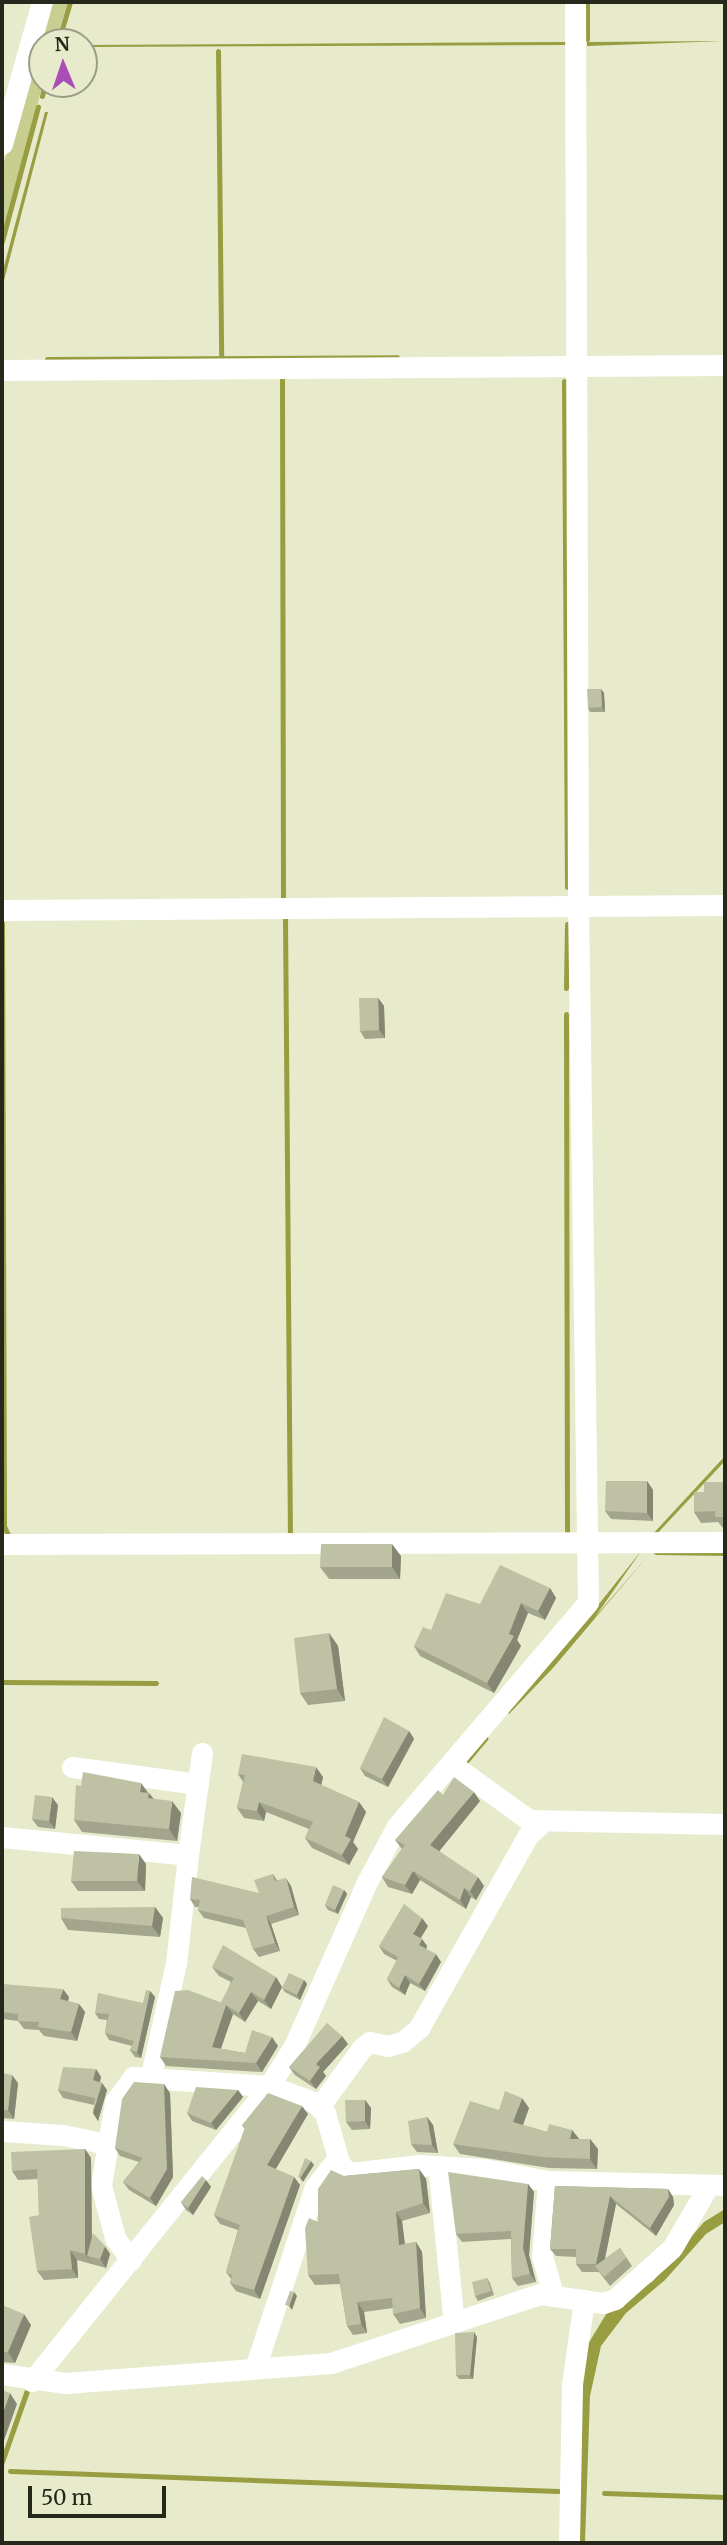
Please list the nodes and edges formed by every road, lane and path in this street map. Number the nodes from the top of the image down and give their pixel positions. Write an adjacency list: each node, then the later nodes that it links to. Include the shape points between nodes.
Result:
1 (42, 2): 3 (street)
2 (575, 2): 5 (street)
3 (2, 144)
4 (725, 365): 5 (street)
5 (577, 366): 6 (street); 7 (street)
6 (2, 370)
7 (578, 905): 8 (street); 9 (street); 12 (street)
8 (725, 905)
9 (2, 909)
10 (725, 1542): 12 (street)
11 (2, 1544): 12 (street)
12 (584, 1545): 14 (street, via 589,1602 496,1707)
13 (202, 1753): 16 (street)
14 (453, 1765): 17 (street, via 529,1820); 22 (street, via 412,1806 386,1844 294,2046)
15 (72, 1767): 16 (street)
16 (198, 1784): 20 (street)
17 (543, 1822): 18 (street); 23 (street, via 528,1835 419,2028 402,2042 387,2046 370,2042 362,2048)
18 (725, 1824)
19 (2, 1837): 20 (street)
20 (188, 1855): 21 (street, via 176,1963)
21 (150, 2076): 22 (street); 25 (street, via 132,2077 121,2088)
22 (269, 2086): 23 (street); 30 (street, via 194,2174)
23 (319, 2107): 26 (street, via 325,2113)
24 (2, 2130): 25 (street)
25 (107, 2144): 30 (street, via 102,2196 115,2238)
26 (337, 2159): 27 (street, via 350,2173); 34 (street, via 316,2188)
27 (438, 2166): 28 (street); 33 (street)
28 (548, 2181): 29 (street); 31 (street, via 542,2256)
29 (717, 2185): 32 (street, via 684,2232 644,2275 615,2299 603,2303)
30 (131, 2260): 36 (street)
31 (554, 2294): 32 (street); 33 (street, via 540,2294)
32 (584, 2300): 37 (street, via 572,2384)
33 (454, 2323): 34 (street, via 331,2363)
34 (255, 2368): 36 (street, via 65,2383)
35 (2, 2374): 36 (street)
36 (32, 2381)
37 (569, 2543)

